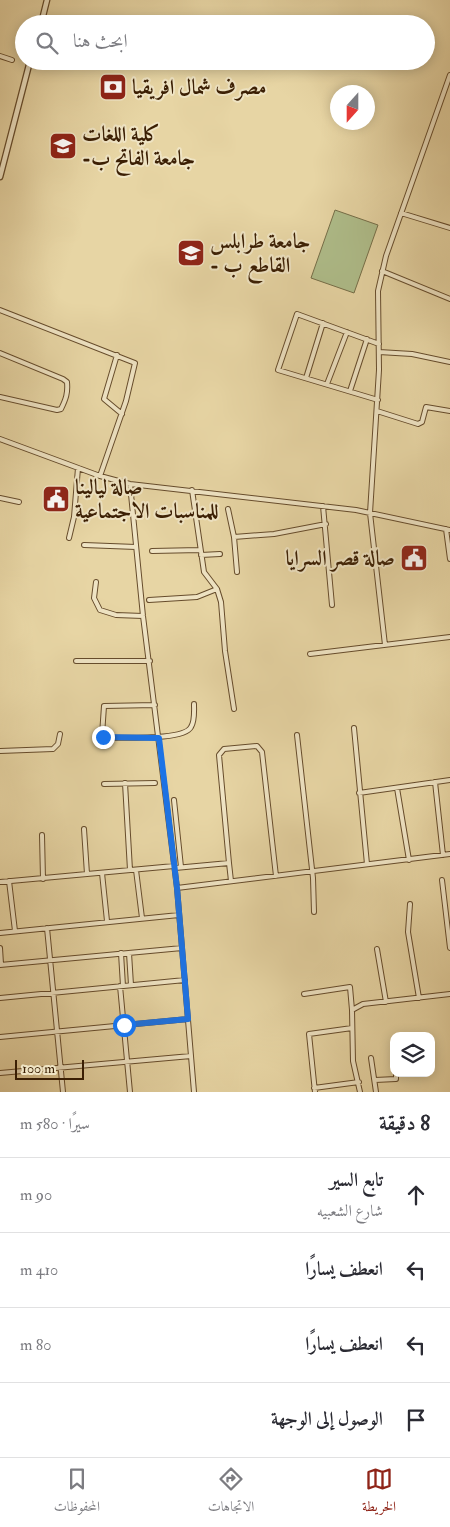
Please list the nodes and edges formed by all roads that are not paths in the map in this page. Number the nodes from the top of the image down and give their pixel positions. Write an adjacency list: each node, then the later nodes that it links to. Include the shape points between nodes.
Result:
1 (48, 0): 2 (street)
2 (44, 15)
3 (0, 56): 4 (street)
4 (12, 60)
5 (28, 70): 7 (street)
6 (450, 75): 8 (street)
7 (0, 177)
8 (401, 213): 9 (street); 10 (street)
9 (450, 228)
10 (382, 271): 11 (street); 16 (street, via 378,291)
11 (450, 299)
12 (0, 310): 19 (street)
13 (323, 323): 14 (street); 21 (street); 21 (street, via 297,314 278,370)
14 (347, 332): 15 (street); 22 (street)
15 (367, 339): 16 (street); 23 (street)
16 (378, 344): 17 (street)
17 (379, 352): 20 (street, via 412,354); 25 (street)
18 (0, 353): 24 (street, via 62,379 67,382 67,388 65,402 57,410)
19 (117, 355): 28 (street, via 104,399); 28 (street, via 136,364)
20 (450, 362)
21 (306, 378): 22 (street)
22 (328, 384): 23 (street)
23 (350, 391): 25 (street)
24 (0, 397)
25 (378, 400): 26 (street)
26 (377, 411): 27 (street, via 418,424 422,422 426,407); 38 (street)
27 (450, 411)
28 (122, 414): 31 (street)
29 (0, 439): 30 (street)
30 (78, 468): 31 (street); 42 (street)
31 (100, 476): 32 (street)
32 (130, 484): 33 (street); 44 (street)
33 (192, 490): 36 (street); 45 (street)
34 (0, 498): 35 (street)
35 (19, 502)
36 (323, 506): 38 (street); 39 (street)
37 (228, 509): 41 (street)
38 (370, 513): 40 (street); 57 (street)
39 (326, 524): 41 (street, via 286,533); 54 (street)
40 (448, 529): 49 (street)
41 (234, 537): 50 (street)
42 (69, 538)
43 (84, 545): 44 (street)
44 (136, 546): 55 (street)
45 (200, 550): 46 (street); 48 (street)
46 (152, 551)
47 (220, 554): 48 (street)
48 (201, 556): 52 (street, via 204,572)
49 (450, 559)
50 (237, 572)
51 (96, 582): 55 (street, via 94,598 100,610 116,615)
52 (217, 589): 53 (street, via 197,597); 63 (street)
53 (149, 600)
54 (332, 605)
55 (143, 616): 60 (street)
56 (450, 637): 57 (street)
57 (385, 645): 58 (street)
58 (310, 654)
59 (76, 661): 60 (street)
60 (150, 661): 62 (street)
61 (194, 704): 67 (street, via 191,728)
62 (155, 705): 67 (street); 67 (street, via 104,706 102,733 106,738)
63 (234, 708)
64 (354, 728): 75 (street)
65 (60, 734): 68 (street, via 53,749)
66 (297, 735): 88 (street)
67 (159, 738): 84 (street)
68 (0, 751)
69 (450, 780): 70 (street)
70 (434, 782): 74 (street); 80 (street)
71 (125, 783): 72 (street); 73 (street); 86 (street)
72 (155, 783)
73 (104, 784)
74 (397, 788): 75 (street); 81 (street)
75 (359, 793): 83 (street)
76 (174, 800): 85 (street)
77 (84, 828): 90 (street)
78 (42, 836): 92 (street)
79 (450, 854): 80 (street)
80 (443, 855): 81 (street)
81 (408, 860): 83 (street)
82 (229, 863): 85 (street); 91 (street, via 219,755 224,749 257,746 262,752); 95 (street)
83 (367, 864): 88 (street)
84 (175, 867): 85 (street); 87 (street); 97 (street)
85 (181, 867)
86 (130, 870): 87 (street); 89 (street)
87 (136, 870): 101 (street)
88 (313, 871): 91 (street); 99 (street)
89 (102, 873): 90 (street); 102 (street)
90 (87, 874): 92 (street)
91 (276, 876): 95 (street)
92 (43, 879): 94 (street)
93 (442, 880): 108 (street)
94 (9, 881): 96 (street); 104 (street)
95 (231, 881): 97 (street)
96 (0, 882)
97 (177, 888): 100 (street)
98 (410, 904): 121 (street, via 408,932)
99 (314, 912)
100 (179, 915): 101 (street); 107 (street)
101 (142, 918): 102 (street)
102 (107, 921): 103 (street)
103 (47, 928): 104 (street); 112 (street)
104 (15, 931): 105 (street)
105 (0, 933)
106 (0, 948): 113 (street)
107 (182, 948): 110 (street); 114 (street)
108 (450, 948)
109 (377, 949): 122 (street)
110 (129, 953): 111 (street); 115 (street)
111 (121, 954): 112 (street); 116 (street)
112 (51, 960): 113 (street); 117 (street)
113 (1, 964)
114 (185, 980): 115 (street); 124 (street)
115 (131, 985): 116 (street)
116 (121, 986): 117 (street); 125 (street)
117 (54, 992): 120 (street); 127 (street)
118 (304, 994): 123 (street, via 349,986)
119 (450, 994): 121 (street)
120 (0, 998)
121 (419, 998): 122 (street)
122 (386, 1002): 123 (street, via 364,1004)
123 (352, 1010): 126 (street)
124 (188, 1019): 125 (street); 129 (street)
125 (124, 1025): 127 (street); 131 (street)
126 (352, 1028): 136 (street, via 353,1061); 137 (street, via 309,1034)
127 (58, 1032): 128 (street); 132 (street)
128 (0, 1037)
129 (191, 1056): 131 (street); 140 (street)
130 (371, 1058): 135 (street)
131 (127, 1062): 132 (street); 139 (street)
132 (61, 1068): 133 (street); 138 (street)
133 (0, 1073)
134 (396, 1077): 135 (street)
135 (374, 1080): 142 (street)
136 (360, 1082): 137 (street); 141 (street)
137 (315, 1090)
138 (63, 1092)
139 (130, 1092)
140 (194, 1092)
141 (360, 1092)
142 (376, 1092)

